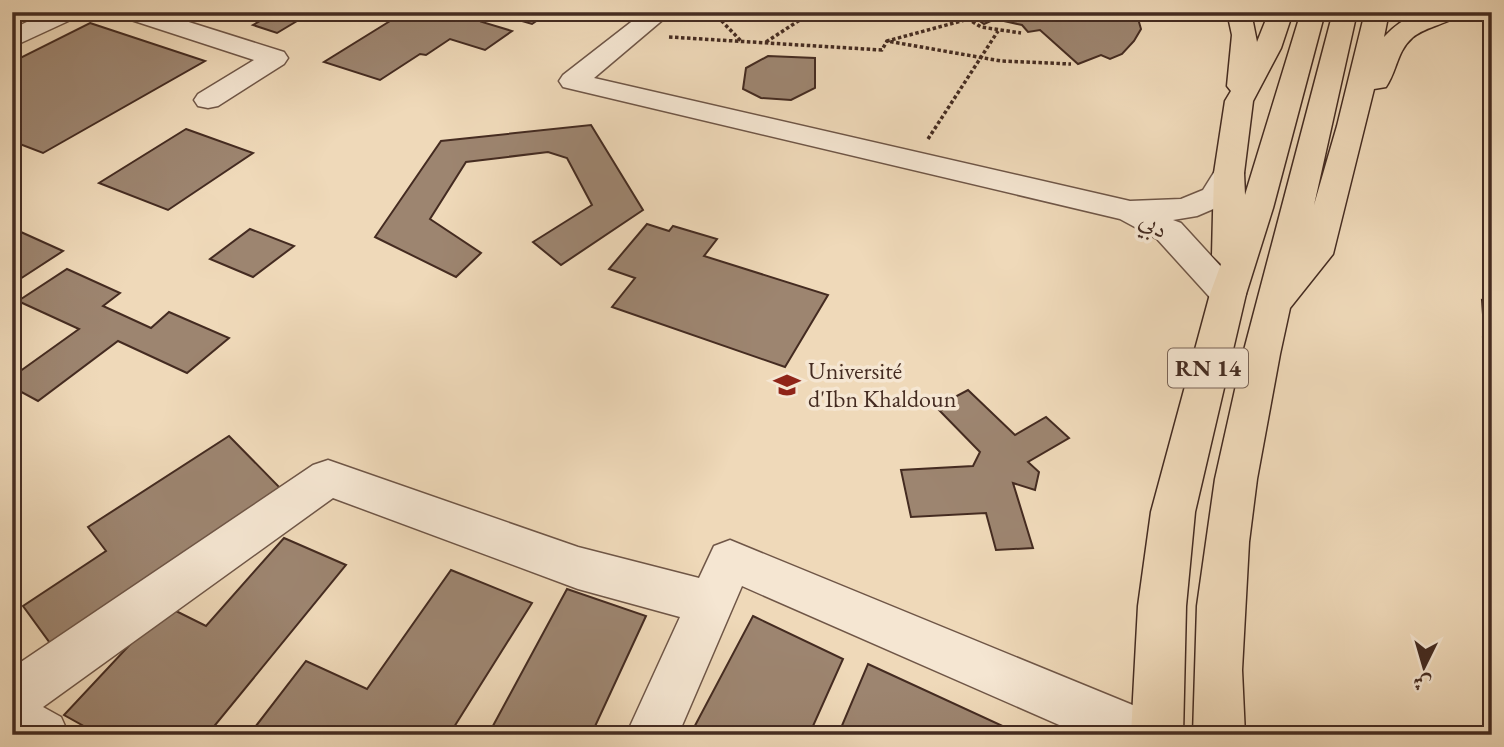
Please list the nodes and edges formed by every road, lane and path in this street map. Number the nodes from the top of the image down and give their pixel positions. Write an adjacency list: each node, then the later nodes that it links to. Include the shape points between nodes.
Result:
1 (68, 12): 17 (street)
2 (131, 12): 23 (street, via 275,58)
3 (660, 12): 16 (street)
4 (713, 12): 18 (path)
5 (812, 12): 20 (path)
6 (957, 12): 13 (path)
7 (1238, 12): 24 (highway, via 1245,35)
8 (1282, 12): 24 (highway)
9 (1313, 12): 29 (highway, RN 14)
10 (1345, 12): 30 (highway, RN 14)
11 (1377, 12): 25 (highway)
12 (1449, 12): 25 (highway, via 1406,28 1394,39)
13 (965, 20): 14 (path); 19 (path)
14 (998, 31): 15 (path); 21 (path)
15 (1021, 33)
16 (632, 34): 18 (path); 26 (street, via 573,81)
17 (12, 39)
18 (742, 41): 20 (path)
19 (887, 41): 20 (path, via 881,50); 21 (path)
20 (765, 43)
21 (980, 59): 22 (path); 26 (path)
22 (1070, 64)
23 (208, 100)
24 (1239, 101): 27 (highway)
25 (1352, 126): 30 (highway, via 1316,254)
26 (914, 161): 28 (street)
27 (1229, 173): 28 (street, دبي, via 1214,197 1186,209); 29 (highway)
28 (1130, 211): 29 (street, دبي, via 1169,231)
29 (1227, 294): 37 (highway, RN 14, via 1173,512 1162,606)
30 (1271, 309): 38 (highway, RN 14, via 1236,466 1224,549 1216,686)
31 (711, 603): 32 (street, via 578,568 328,478); 35 (street); 36 (street, via 730,560)
32 (12, 698)
33 (12, 719): 34 (street)
34 (43, 735)
35 (652, 735)
36 (1144, 735)
37 (1157, 735)
38 (1219, 735)

